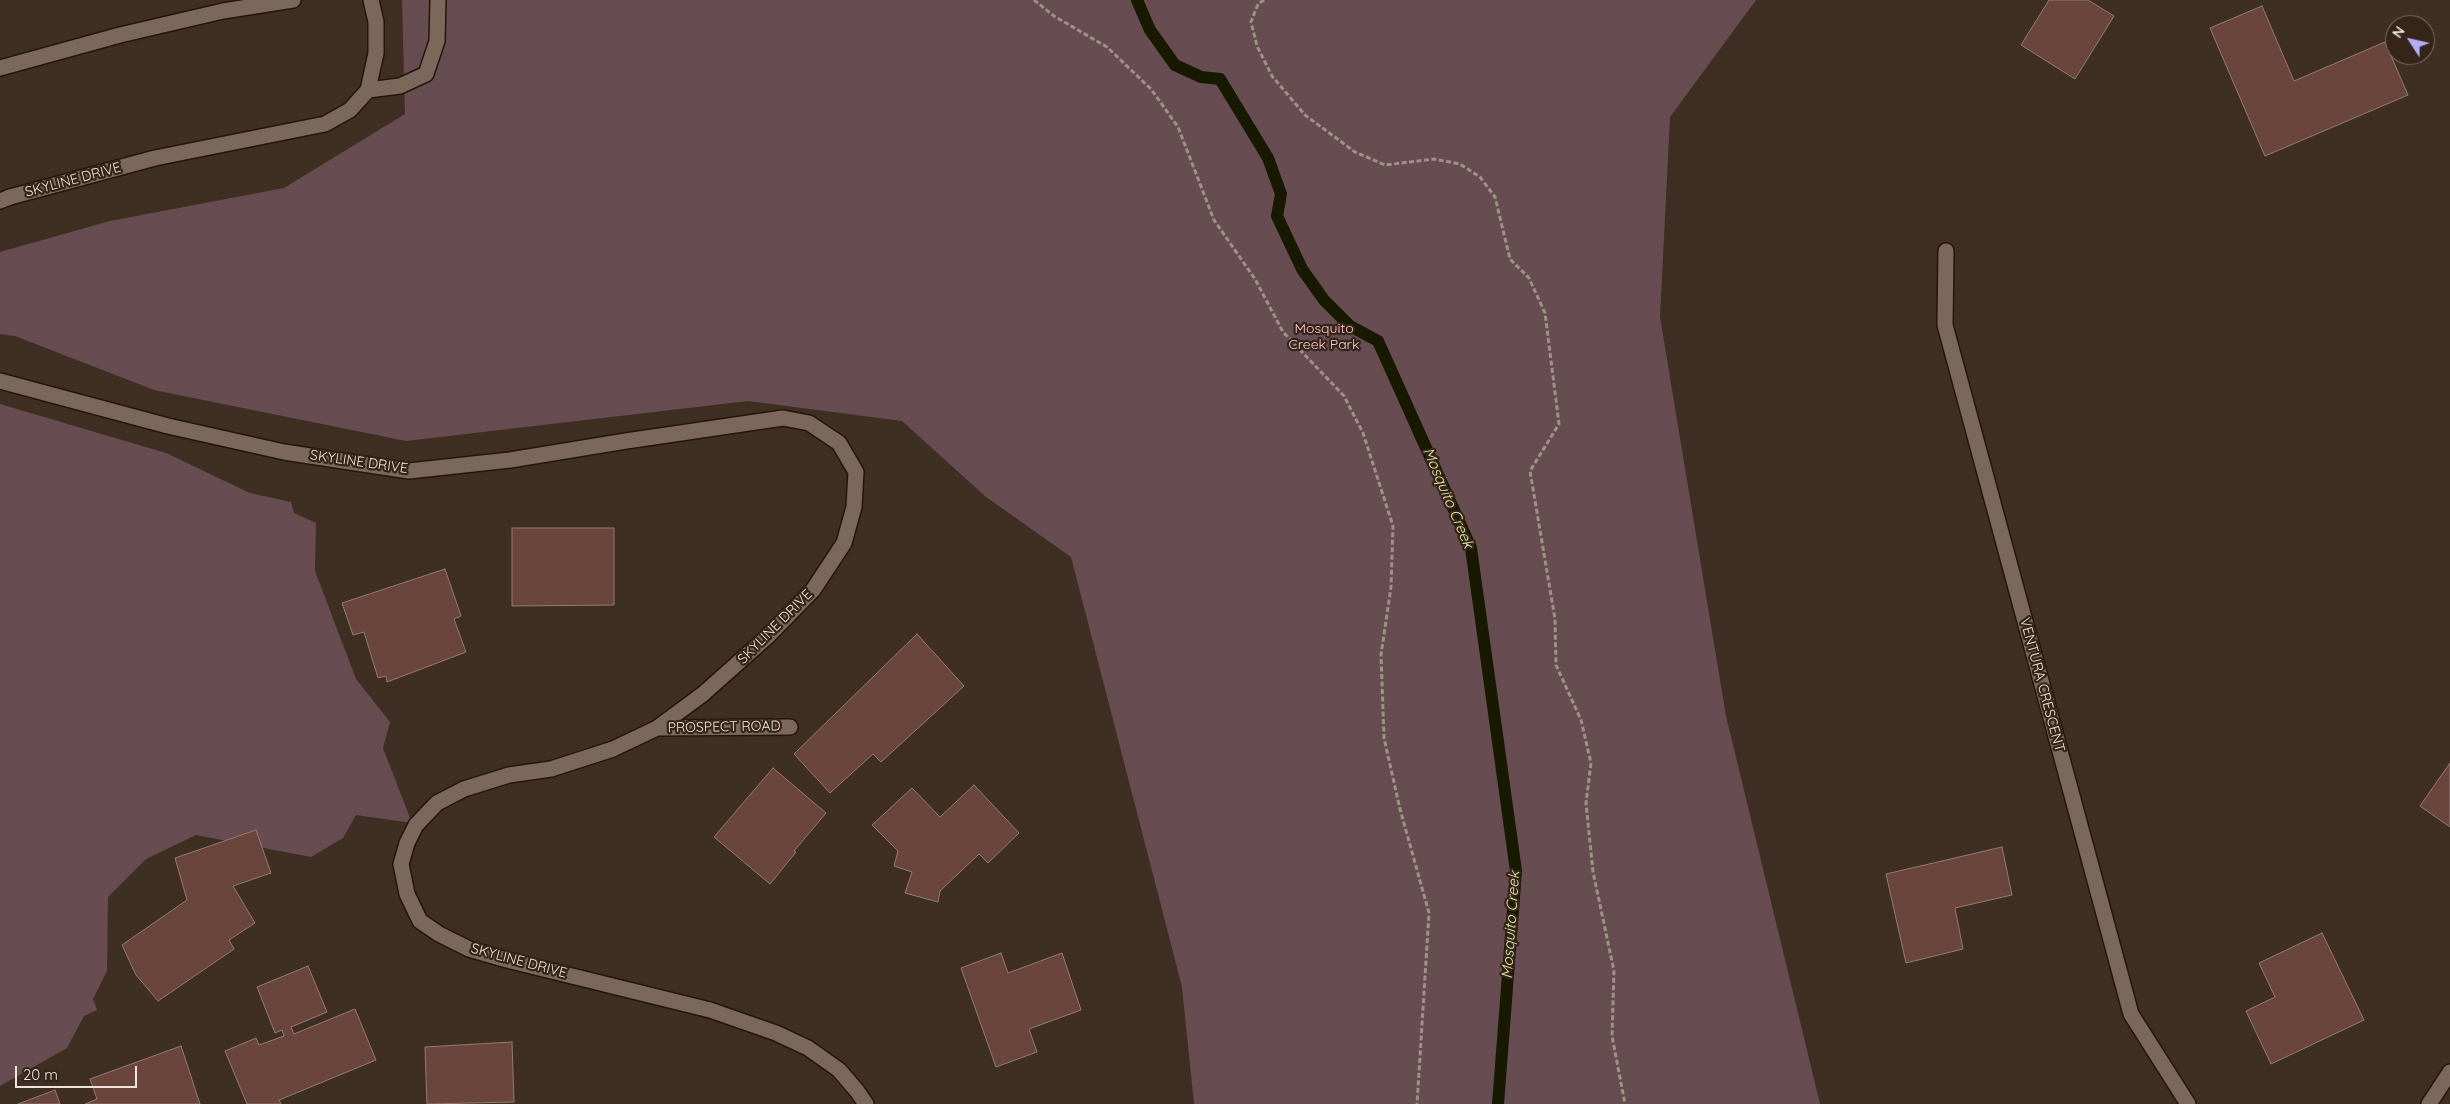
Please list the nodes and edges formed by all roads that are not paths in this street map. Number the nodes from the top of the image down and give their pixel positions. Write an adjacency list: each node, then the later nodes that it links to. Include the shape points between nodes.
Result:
1 (293, 0): 4 (street, via 223,11)
2 (371, 0): 5 (street, via 376,22 376,52)
3 (438, 0): 5 (street, via 437,41 426,74 400,86)
4 (0, 68)
5 (368, 90): 6 (street, SKYLINE DRIVE, via 350,110 325,124 154,158)
6 (5, 199)
7 (1946, 251): 13 (street, VENTURA CRESCENT, via 1945,325 2131,1014)
8 (0, 380): 10 (street, SKYLINE DRIVE, via 168,426 284,452 409,471 510,460 783,418 809,423 839,443 856,472 854,507 844,542 813,590 766,638 703,694)
9 (790, 727): 10 (street, PROSPECT ROAD)
10 (657, 728): 12 (street, SKYLINE DRIVE, via 614,749 551,769 509,775 464,789 437,803 416,825 401,864 407,894 420,921 469,948 507,960 710,1010 776,1033 808,1048 839,1070)
11 (2450, 1072): 14 (street)
12 (866, 1104)
13 (2188, 1104)
14 (2429, 1104)

